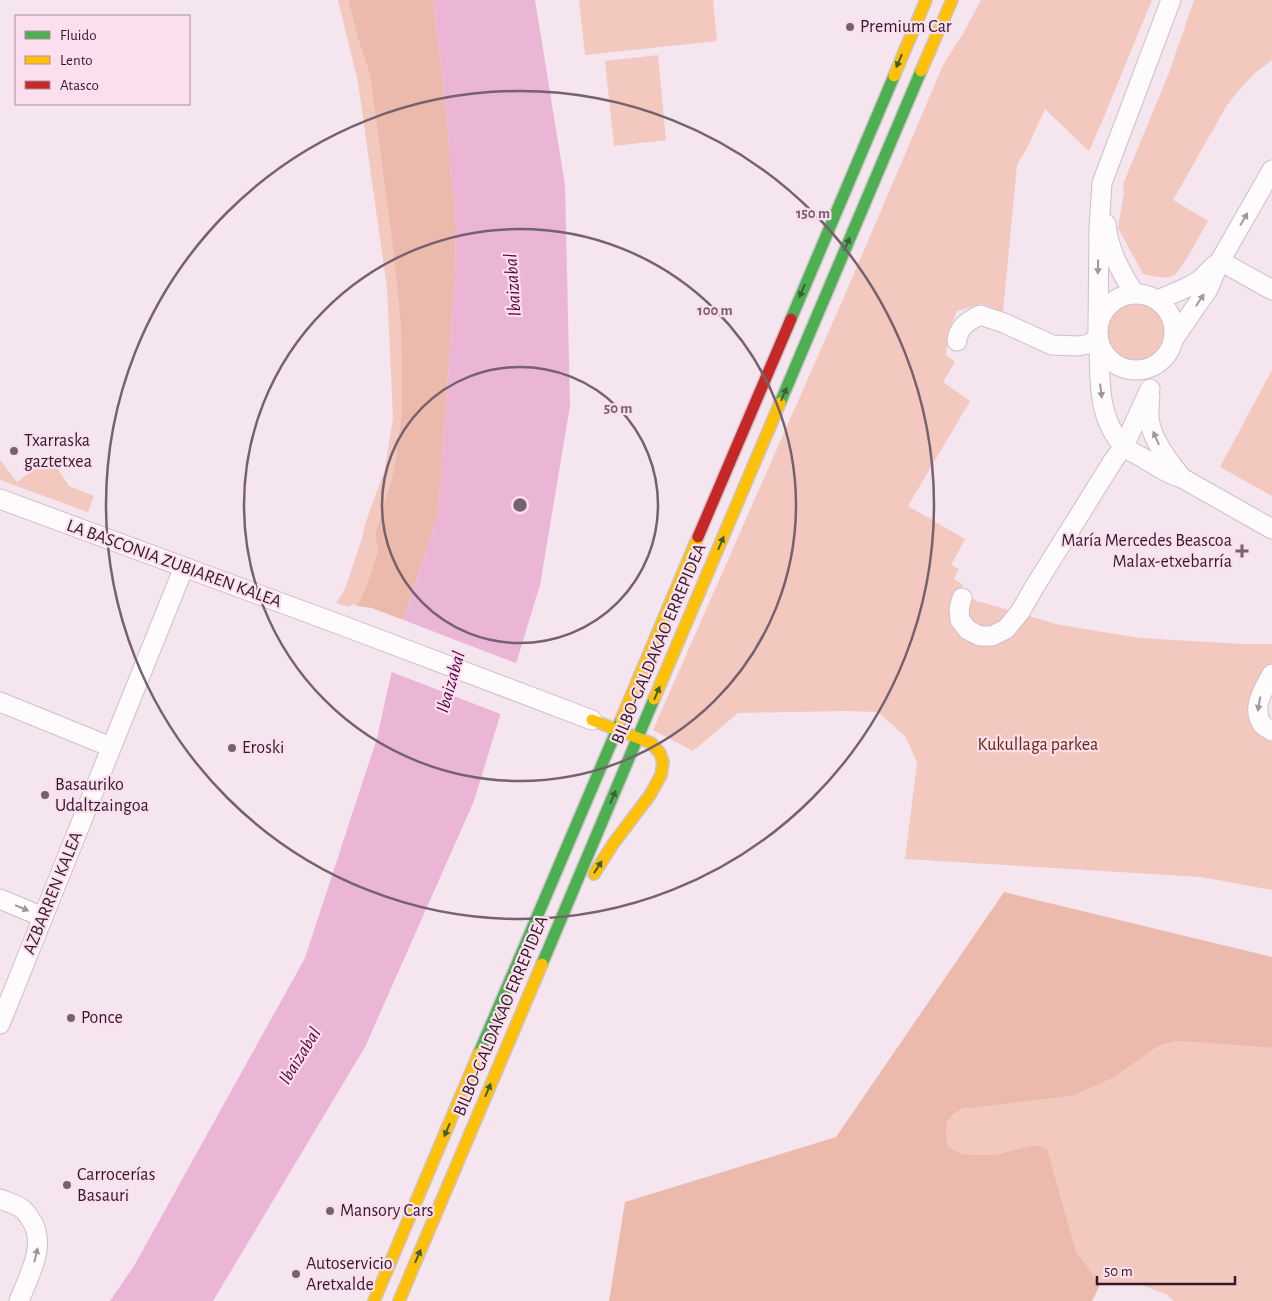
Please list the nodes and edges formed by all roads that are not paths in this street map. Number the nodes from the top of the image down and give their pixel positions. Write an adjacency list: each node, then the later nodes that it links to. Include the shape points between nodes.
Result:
1 (926, 0): 15 (highway, BILBO-GALDAKAO ERREPIDEA, one-way to 15)
2 (952, 0): 28 (highway, BILBO-GALDAKAO ERREPIDEA, one-way to 2)
3 (1171, 0): 5 (street)
4 (1272, 170): 6 (street, one-way to 4)
5 (1102, 183): 8 (street, via 1106,233 1121,272); 10 (street, one-way to 10, via 1098,237)
6 (1220, 261): 7 (street); 9 (street, via 1200,280); 11 (street, one-way to 6, via 1208,289)
7 (1272, 290)
8 (1134, 293): 9 (street); 10 (street, via 1114,300 1101,318)
9 (1158, 300): 11 (street, via 1172,316)
10 (1098, 336): 12 (street, via 1089,344 1052,345 980,315 968,321 958,333); 13 (street, via 1104,352 1120,367 1142,370); 16 (street, one-way to 16, via 1103,407 1114,433)
11 (1175, 337): 13 (street)
12 (957, 341)
13 (1162, 361): 14 (street)
14 (1150, 389): 16 (street); 18 (street, one-way to 14, via 1155,438 1150,423)
15 (738, 444): 17 (highway); 26 (highway, BILBO-GALDAKAO ERREPIDEA)
16 (1124, 446): 18 (street); 22 (street, via 1020,612 1006,629 992,636 980,636 968,630 960,620)
17 (714, 473)
18 (1182, 478): 20 (street)
19 (0, 499): 21 (street, LA BASCONIA ZUBIAREN KALEA)
20 (1272, 529)
21 (184, 567): 25 (street, LA BASCONIA ZUBIAREN KALEA); 29 (street, AZBARREN KALEA)
22 (962, 598)
23 (1272, 674): 27 (street, one-way to 27, via 1260,696 1257,710 1262,724)
24 (0, 702): 29 (street)
25 (599, 715): 26 (highway)
26 (616, 729): 28 (highway); 36 (highway, BILBO-GALDAKAO ERREPIDEA, one-way to 36)
27 (1272, 731)
28 (638, 738): 32 (highway, BILBO-GALDAKAO ERREPIDEA, one-way to 28); 32 (highway, one-way to 28, via 591,878 662,772 664,763 658,747)
29 (112, 747): 31 (street, AZBARREN KALEA)
30 (0, 899): 31 (street, one-way to 31)
31 (43, 917): 33 (street, AZBARREN KALEA)
32 (532, 986): 37 (highway, BILBO-GALDAKAO ERREPIDEA, one-way to 32)
33 (0, 1024)
34 (0, 1199): 35 (street, one-way to 34, via 38,1249 37,1232 22,1209)
35 (19, 1301)
36 (374, 1301)
37 (399, 1301)

